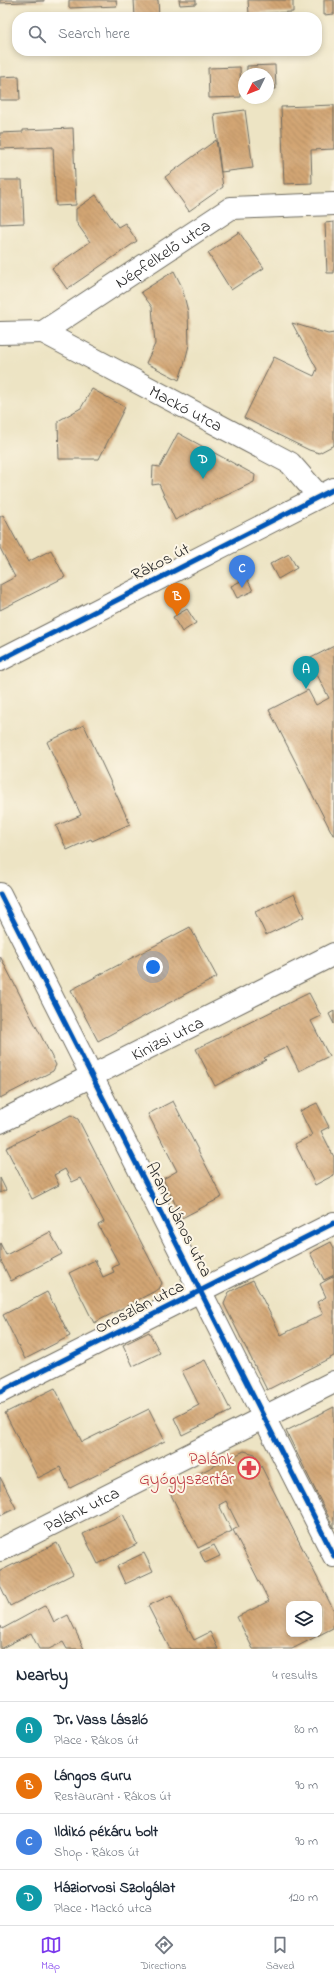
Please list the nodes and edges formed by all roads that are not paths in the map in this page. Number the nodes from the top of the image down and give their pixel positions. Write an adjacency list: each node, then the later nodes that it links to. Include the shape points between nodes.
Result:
1 (334, 204): 2 (street, Népfelkelő utca, via 231,208)
2 (43, 332): 3 (street); 4 (street, Mackó utca, via 290,463)
3 (0, 333)
4 (326, 492): 5 (street, Rákos út)
5 (0, 660)
6 (0, 894): 8 (street, Arany János utca)
7 (334, 954): 8 (street, Kinizsi utca)
8 (92, 1076): 9 (street, Kinizsi utca); 11 (street, Arany János utca)
9 (0, 1122)
10 (334, 1223): 11 (street, Oroszlán utca)
11 (200, 1290): 13 (street, Oroszlán utca); 14 (street, Arany János utca)
12 (334, 1382): 14 (street, Palánk utca)
13 (0, 1392)
14 (265, 1418): 15 (street, Palánk utca); 16 (street, Arany János utca)
15 (0, 1550)
16 (334, 1556)

